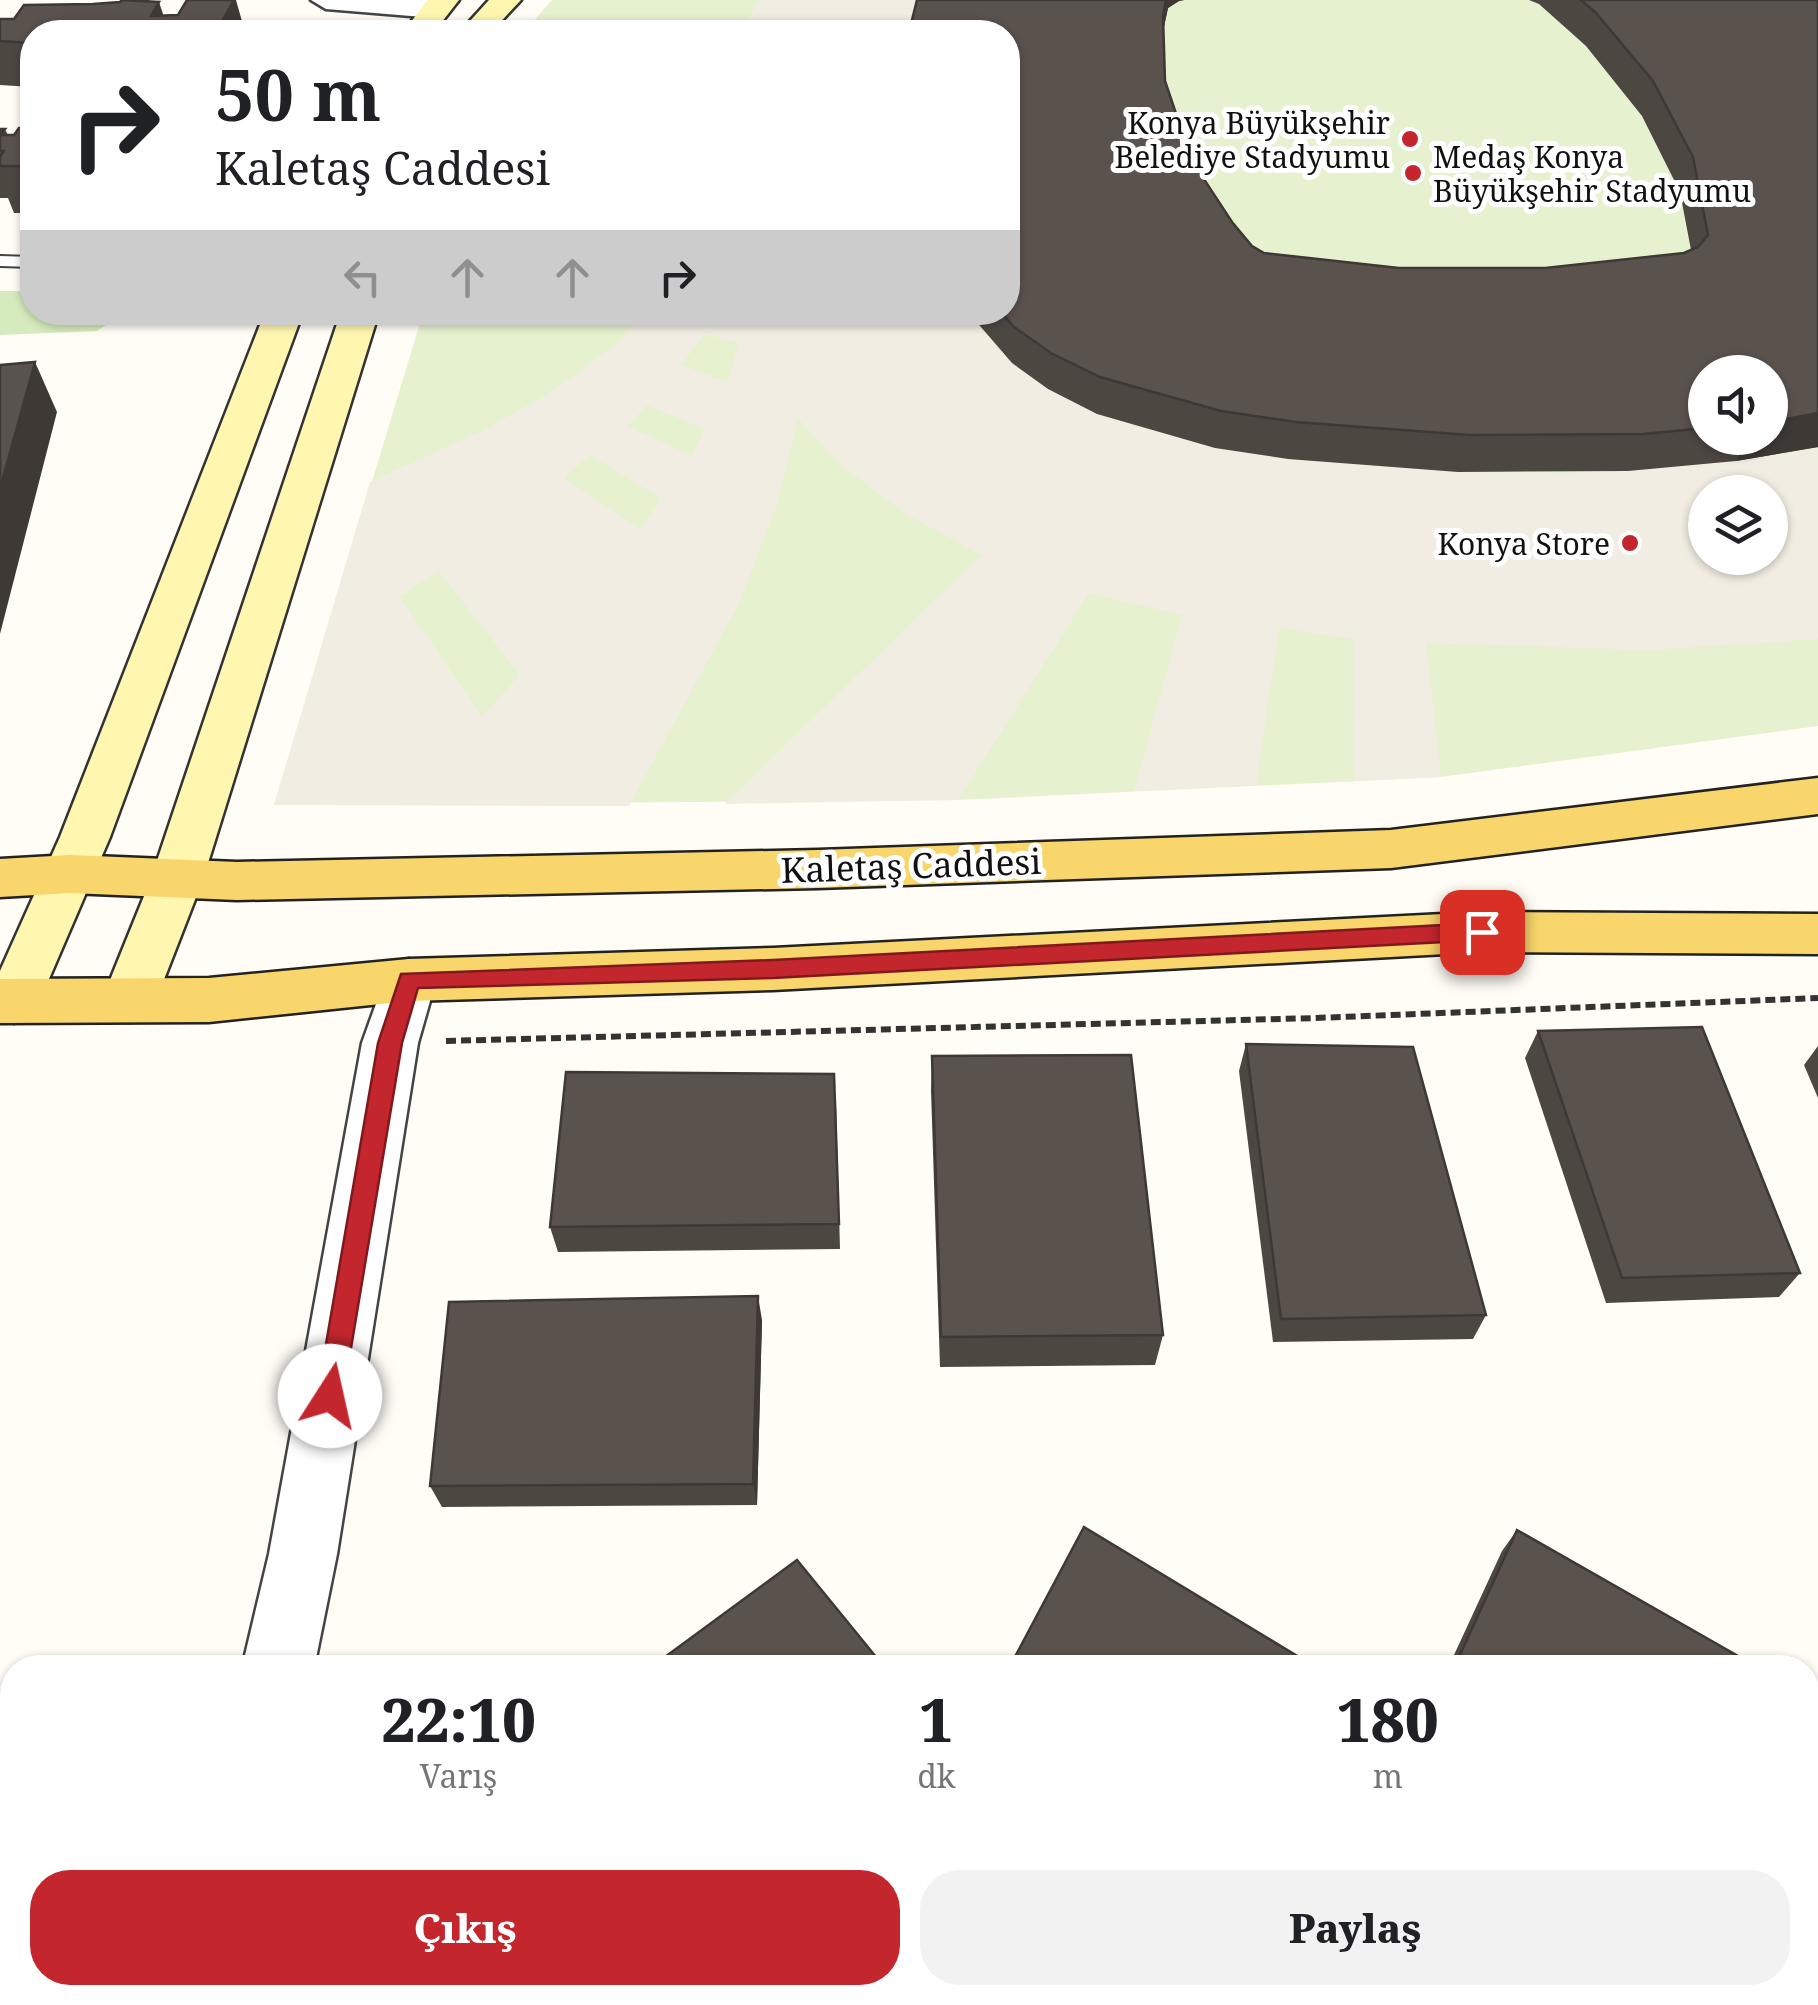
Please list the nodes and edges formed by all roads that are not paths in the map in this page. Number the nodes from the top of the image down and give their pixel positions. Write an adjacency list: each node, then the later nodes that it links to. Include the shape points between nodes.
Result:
1 (326, 0): 3 (street)
2 (506, 0): 4 (street)
3 (433, 14)
4 (487, 20)
5 (279, 325): 8 (street)
6 (356, 325): 10 (street)
7 (1818, 796): 10 (main road, Kaletaş Caddesi, via 1391,849 780,870)
8 (70, 874): 9 (main road, Kaletaş Caddesi); 10 (main road, Kaletaş Caddesi); 13 (street)
9 (0, 878)
10 (178, 879): 14 (street)
11 (1818, 934): 12 (main road, via 1482,932 773,969)
12 (409, 980): 14 (main road, via 209,1000); 15 (street, via 390,1043)
13 (7, 1000): 14 (main road)
14 (129, 1000)
15 (281, 1655)

